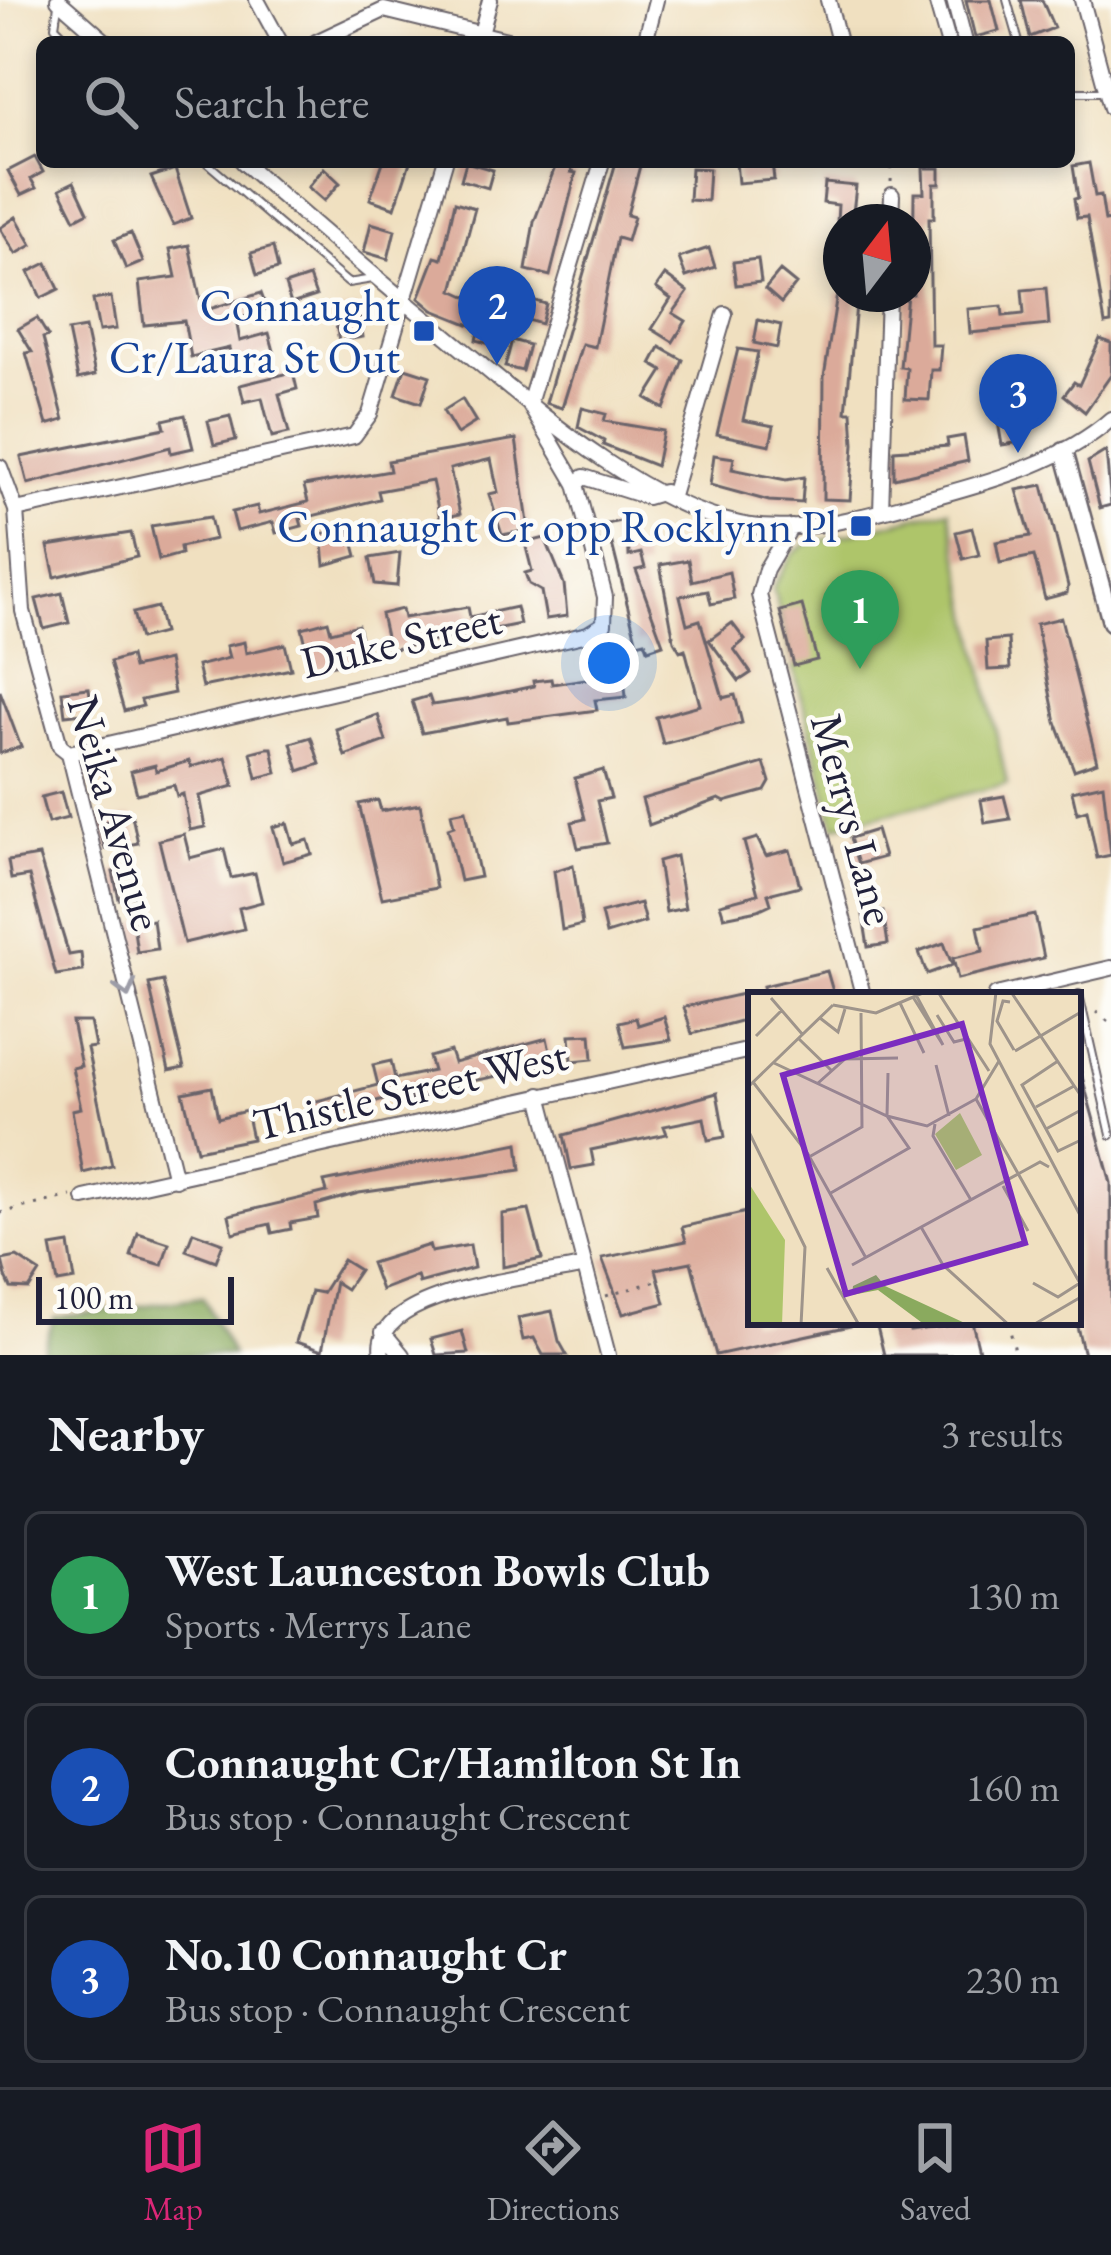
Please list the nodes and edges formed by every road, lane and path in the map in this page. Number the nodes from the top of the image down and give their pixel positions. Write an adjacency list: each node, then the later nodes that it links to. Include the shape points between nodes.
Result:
1 (257, 0): 12 (street)
2 (490, 0): 15 (street)
3 (656, 0): 16 (street)
4 (828, 0): 17 (street)
5 (936, 0): 18 (street)
6 (954, 0): 19 (street)
7 (1007, 0): 20 (lane)
8 (1082, 0): 22 (street)
9 (59, 1): 10 (lane, via 55,26); 11 (street)
10 (65, 36)
11 (99, 36)
12 (277, 36)
13 (329, 36): 14 (street, via 384,10)
14 (473, 36)
15 (481, 36)
16 (647, 36)
17 (837, 36)
18 (946, 36)
19 (963, 36)
20 (1017, 36)
21 (1075, 92): 22 (lane)
22 (1107, 92): 23 (street)
23 (1111, 108)
24 (213, 168): 31 (lane, via 348,283)
25 (249, 168): 31 (street)
26 (443, 168): 32 (street)
27 (600, 168): 35 (street)
28 (892, 168): 29 (path)
29 (892, 195): 30 (street)
30 (892, 204)
31 (376, 278): 32 (street)
32 (402, 301): 35 (street); 41 (street, via 370,414 354,436)
33 (887, 312): 42 (street)
34 (724, 314): 40 (street)
35 (529, 404): 39 (street, Duke Street); 40 (street, via 593,454)
36 (1111, 419): 37 (street)
37 (1064, 451): 42 (street); 44 (street)
38 (0, 467): 41 (street, Neika Avenue)
39 (576, 484): 40 (street, via 598,478 646,497); 45 (street, Duke Street, via 605,598 597,631)
40 (668, 494): 43 (street, via 740,524)
41 (16, 510): 45 (street, Neika Avenue, via 22,611 60,746)
42 (881, 511): 43 (street)
43 (791, 527): 47 (street, Merrys Lane, via 759,595)
44 (1111, 622)
45 (69, 753): 55 (street, Neika Avenue, one-way to 55)
46 (1111, 968): 48 (street)
47 (862, 992)
48 (1009, 992)
49 (1081, 1003): 54 (lane)
50 (1096, 1012): 51 (path)
51 (1111, 1023)
52 (748, 1051): 53 (street, Thistle Street West)
53 (540, 1095): 55 (street, Thistle Street West); 58 (street)
54 (1111, 1135)
55 (175, 1179): 56 (street, Thistle Street West)
56 (84, 1198): 57 (path, via 66,1195)
57 (0, 1213)
58 (581, 1267): 62 (street, via 417,1302); 65 (street)
59 (660, 1280): 60 (path)
60 (602, 1302)
61 (1009, 1325): 66 (path)
62 (383, 1332): 63 (street); 64 (street)
63 (382, 1355)
64 (402, 1355)
65 (608, 1355)
66 (1016, 1355)

